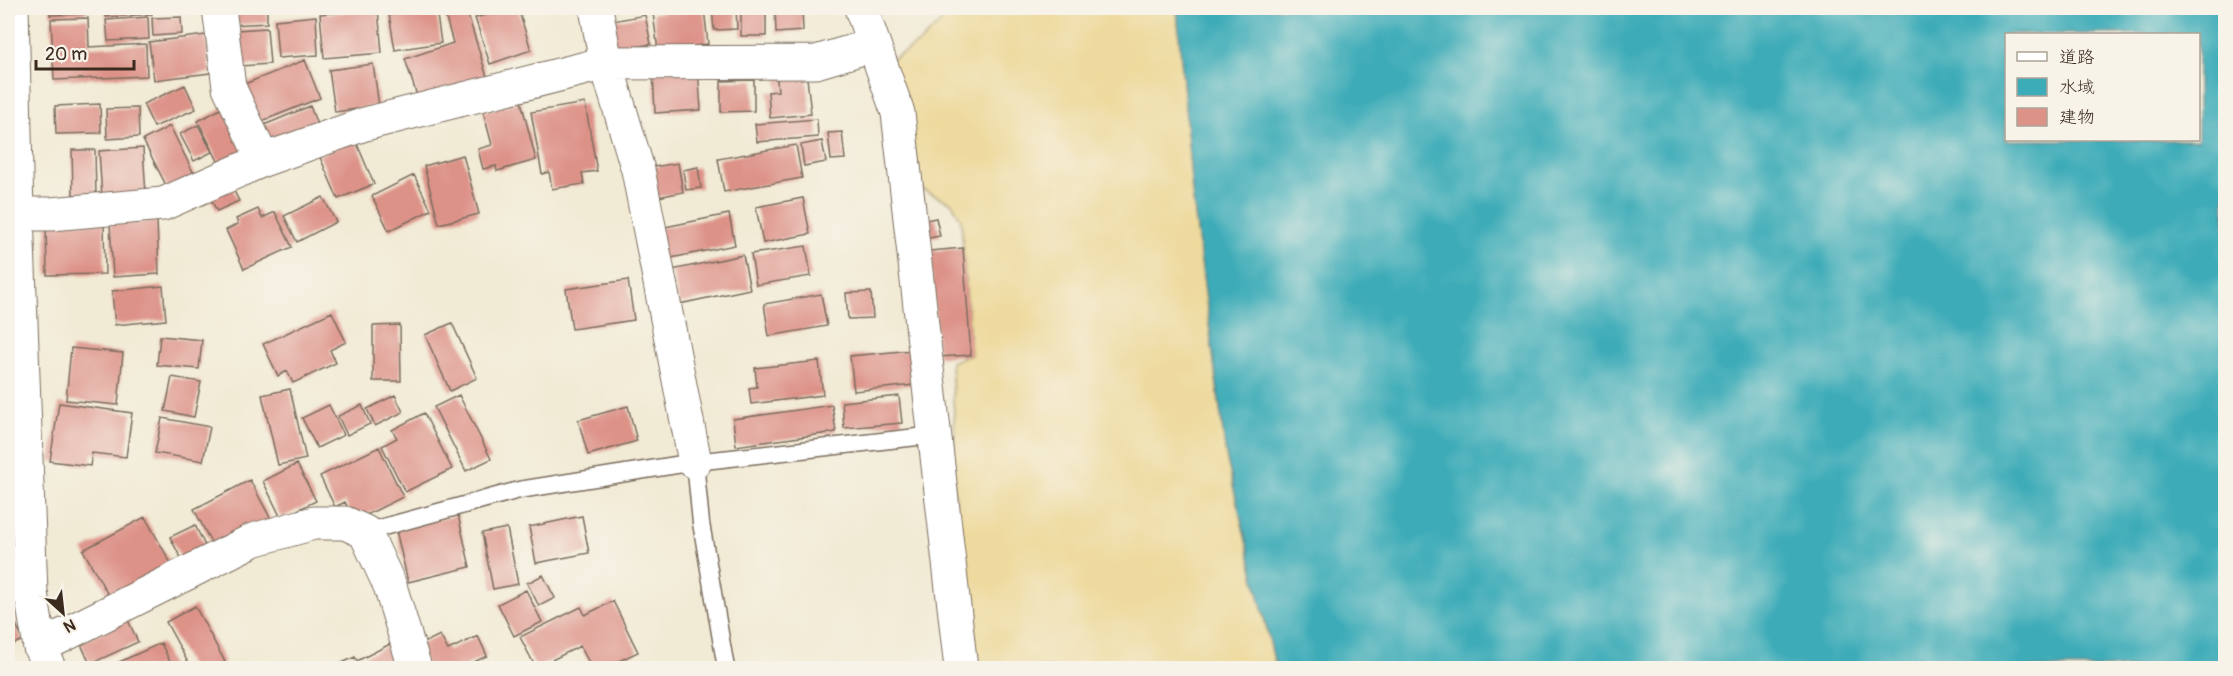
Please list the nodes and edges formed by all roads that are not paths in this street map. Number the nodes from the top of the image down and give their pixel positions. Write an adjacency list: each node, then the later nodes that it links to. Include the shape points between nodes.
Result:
1 (12, 8): 8 (main road)
2 (219, 8): 7 (main road, via 229,87)
3 (596, 8): 6 (main road)
4 (861, 8): 5 (main road)
5 (873, 45): 6 (main road, via 816,62); 9 (main road, via 898,113)
6 (606, 63): 7 (main road, via 365,124); 10 (main road, via 638,170)
7 (263, 160): 8 (main road, via 162,204)
8 (12, 214): 12 (main road)
9 (935, 435): 10 (lane); 16 (main road)
10 (695, 462): 11 (lane, via 519,490); 15 (lane, via 701,523)
11 (365, 532): 13 (main road, via 345,523 314,523 253,540); 14 (main road, via 390,586)
12 (19, 583): 13 (main road)
13 (45, 658)
14 (415, 669)
15 (726, 669)
16 (961, 669)

